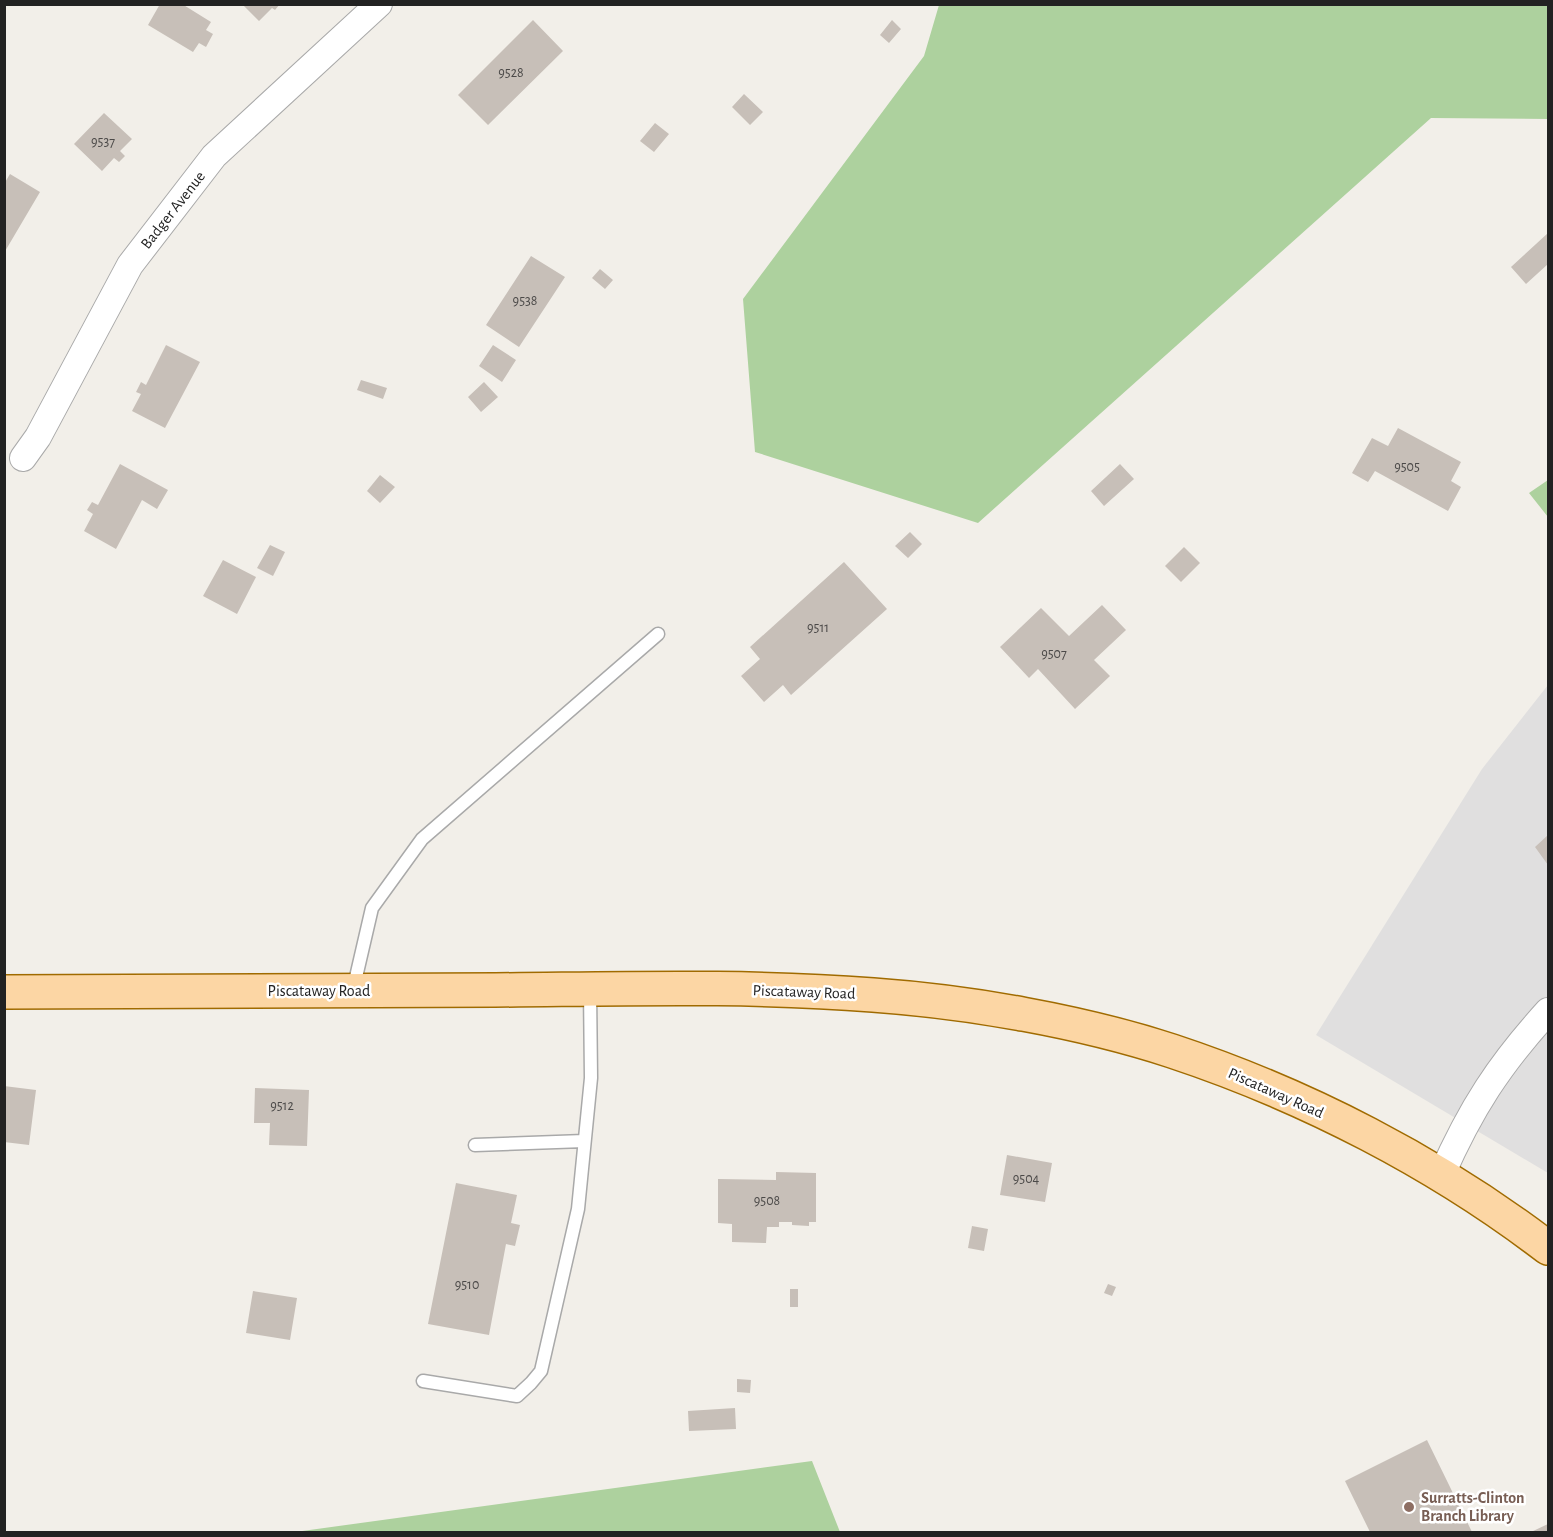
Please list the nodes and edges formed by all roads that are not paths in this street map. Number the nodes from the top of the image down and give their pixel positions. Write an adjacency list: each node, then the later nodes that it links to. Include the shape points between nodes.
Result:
1 (379, 4): 2 (street, Badger Avenue, via 214,156 130,265)
2 (23, 458)
3 (658, 634): 5 (lane, via 422,839 372,908)
4 (590, 988): 5 (main road, Piscataway Road); 8 (lane, via 591,1078); 10 (main road, Piscataway Road, via 875,995 1003,1011 1083,1027 1170,1050 1236,1074 1375,1138)
5 (352, 991): 6 (main road, Piscataway Road)
6 (4, 992)
7 (1548, 1011): 10 (street, via 1508,1056 1482,1095)
8 (584, 1141): 9 (lane); 12 (lane, via 578,1209 541,1371 517,1396)
9 (475, 1144)
10 (1441, 1176): 11 (main road, Piscataway Road)
11 (1548, 1248)
12 (423, 1381)

